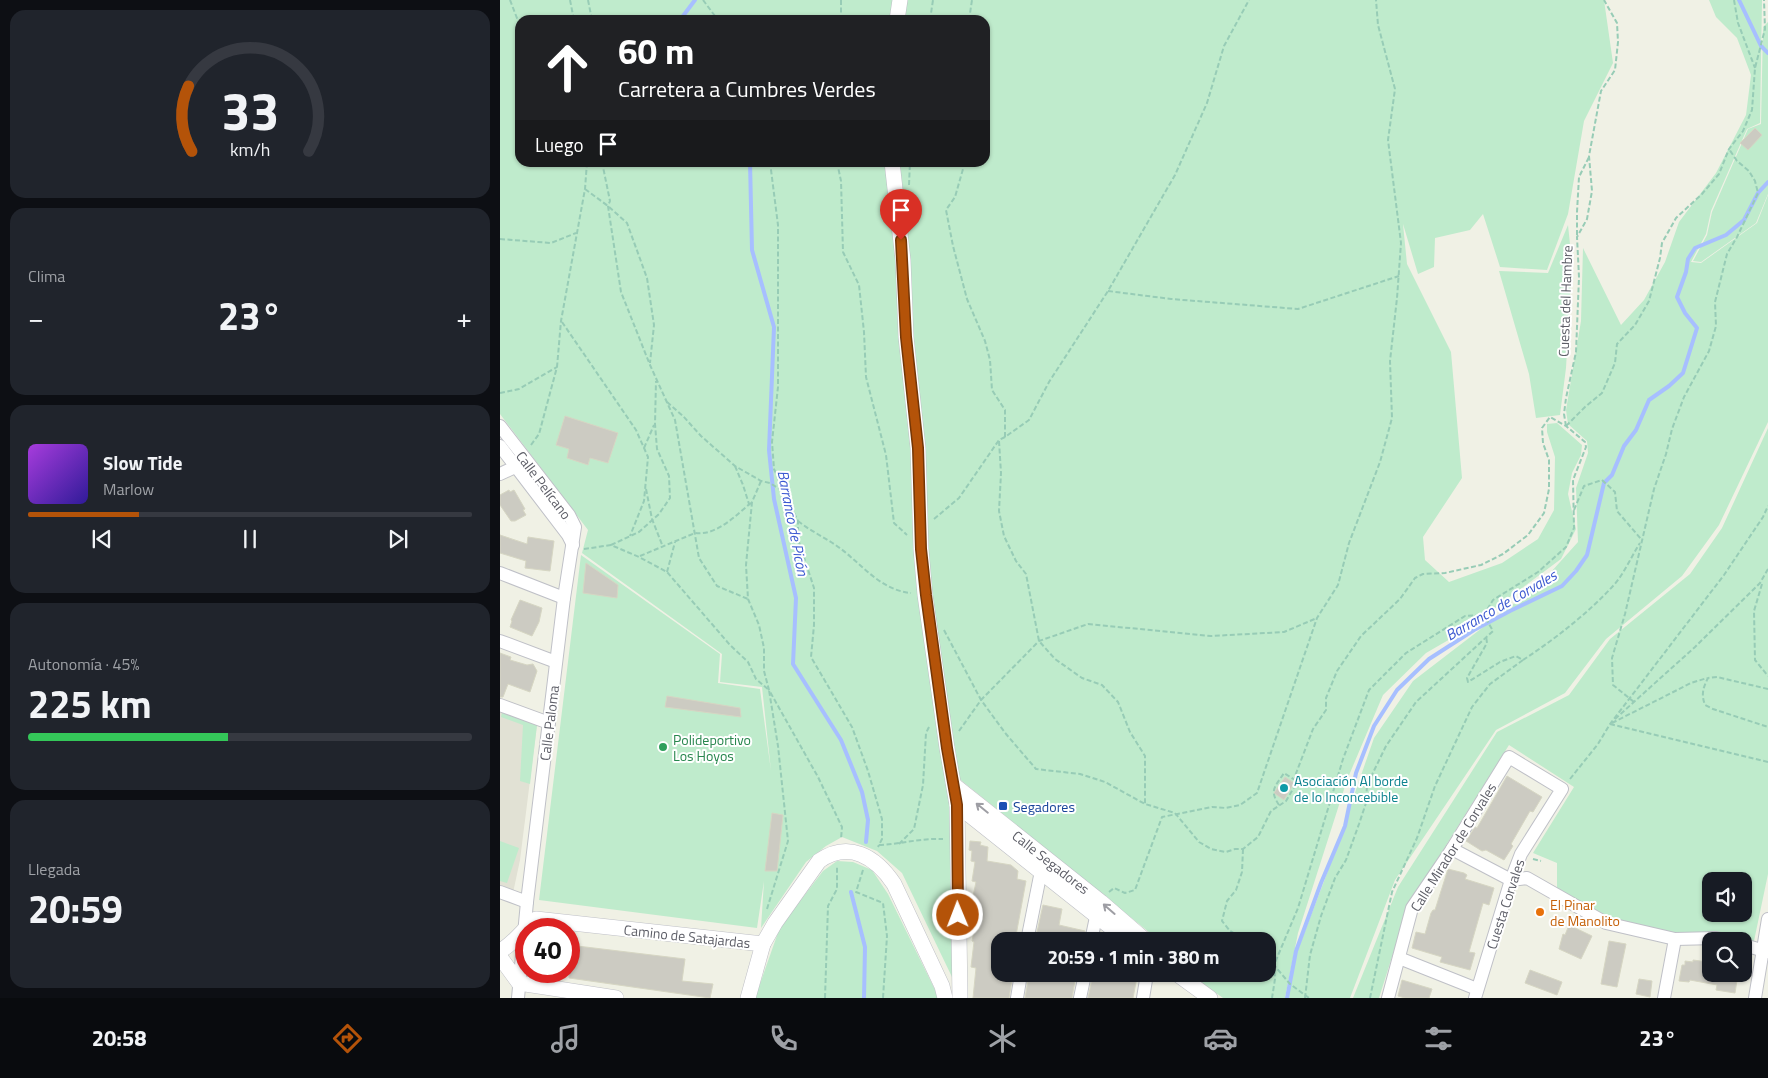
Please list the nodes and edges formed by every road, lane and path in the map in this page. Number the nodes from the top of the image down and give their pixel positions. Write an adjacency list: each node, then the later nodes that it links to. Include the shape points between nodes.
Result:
1 (510, 0): 14 (path)
2 (570, 0): 15 (path)
3 (588, 0): 16 (path)
4 (703, 0): 17 (path)
5 (841, 0): 18 (path)
6 (900, 0): 19 (street)
7 (933, 0): 20 (path)
8 (972, 0): 21 (path)
9 (1249, 0): 37 (path, via 1224,46 1207,102 1175,175)
10 (1376, 0): 36 (path, via 1378,25 1395,89 1388,140 1401,243)
11 (1604, 0): 24 (path, Cuesta del Hambre, via 1618,23 1618,42 1615,70 1601,91)
12 (1734, 0): 22 (path, via 1738,23)
13 (1764, 0): 22 (path, via 1765,29)
14 (516, 15)
15 (573, 15)
16 (591, 15)
17 (714, 15)
18 (841, 15)
19 (898, 15)
20 (931, 15)
21 (970, 15)
22 (1755, 68): 23 (path, via 1752,110 1743,131)
23 (1729, 149): 46 (path, via 1719,174 1676,218 1662,243 1649,301 1635,325 1617,344 1615,363 1602,392); 66 (path, via 1749,171 1758,193 1727,254 1715,302 1716,326 1710,351 1684,397 1672,429)
24 (1589, 156): 34 (path, via 1579,177); 34 (path, Cuesta del Hambre, via 1592,191 1587,219)
25 (587, 167): 31 (path)
26 (603, 167): 32 (path, via 610,201)
27 (771, 167): 56 (path, via 778,224 778,387 772,442 774,469)
28 (838, 167): 71 (path, via 843,252 859,286 866,377 886,455 894,523)
29 (893, 167): 63 (street, via 918,448)
30 (964, 167): 47 (path, via 955,197 946,210 967,299 990,360 992,390 1005,410)
31 (585, 189): 32 (path); 33 (path)
32 (608, 206): 39 (path, via 621,292); 39 (path, via 627,223 646,278 654,325)
33 (577, 233): 35 (path, via 552,243); 38 (path)
34 (1577, 237): 46 (path, Cuesta del Hambre, via 1576,352 1566,398)
35 (500, 239)
36 (1399, 276): 37 (path, via 1298,309); 81 (path, via 1390,361 1392,418 1338,585)
37 (1108, 291): 47 (path, via 1050,382 1030,420)
38 (562, 322): 40 (path); 50 (path, via 636,430)
39 (650, 365): 41 (path)
40 (557, 367): 42 (path, via 520,389); 51 (path, via 539,434)
41 (656, 379): 43 (path); 44 (path)
42 (500, 393)
43 (667, 402): 52 (path); 64 (path, via 675,420)
44 (655, 424): 50 (path); 61 (path, via 657,449 669,476 670,498)
45 (500, 426): 51 (street, Calle Pelícano)
46 (1566, 426): 60 (path, via 1585,442 1586,448 1573,480); 102 (path, via 1550,418 1542,428 1549,460 1549,489 1544,513 1528,535 1503,554 1481,565 1422,574 1415,578 1400,599 1361,636 1337,670 1326,698 1326,710 1313,729)
47 (1005, 437): 48 (path)
48 (999, 440): 63 (path, via 959,498); 85 (path, via 999,511 1004,536 1026,574)
49 (500, 446): 51 (street, Calle Pelícano)
50 (644, 448): 55 (path, via 648,457)
51 (519, 461): 53 (street); 70 (street, Calle Pelícano, via 569,515 575,527)
52 (735, 466): 54 (path); 58 (path)
53 (500, 474)
54 (761, 481): 56 (path); 57 (path)
55 (645, 484): 61 (path); 65 (path, via 644,501)
56 (784, 492): 62 (path)
57 (752, 502): 58 (path); 79 (path, via 746,565)
58 (749, 505): 64 (path, via 718,529)
59 (1768, 506): 92 (path, via 1724,575)
60 (1573, 511): 66 (path, via 1584,486 1602,480 1615,492 1617,511); 80 (path, via 1574,528 1566,547 1538,572 1494,600)
61 (652, 520): 65 (path); 69 (path)
62 (798, 521): 77 (path, via 834,544 879,581 906,593); 111 (path, via 798,538 814,588 811,657 852,727 868,771 882,819)
63 (921, 530): 71 (street)
64 (695, 533): 67 (path); 79 (path, via 699,558 717,586)
65 (630, 536): 68 (path)
66 (1642, 540): 86 (path, via 1614,585 1576,621); 92 (path, via 1612,658 1613,685)
67 (675, 542): 69 (path); 75 (path)
68 (611, 545): 70 (path); 72 (path)
69 (663, 547): 72 (path)
70 (572, 548): 78 (street, Calle Paloma)
71 (921, 549): 77 (street)
72 (639, 557): 75 (path)
73 (1768, 569): 76 (path)
74 (500, 572): 78 (street)
75 (667, 572): 91 (path, via 748,662 756,679)
76 (1763, 580): 88 (path, via 1754,611 1755,660); 94 (path)
77 (926, 595): 96 (street)
78 (564, 598): 87 (street, Calle Paloma)
79 (748, 599): 91 (path, via 759,625)
80 (1484, 615): 83 (path, via 1493,631); 140 (path, via 1465,616 1406,652 1369,690 1343,758 1298,908)
81 (1317, 618): 85 (path, via 1284,632 1211,636 1088,624); 108 (path, via 1257,793 1240,805)
82 (943, 628): 93 (path)
83 (1486, 636): 86 (path, via 1487,643 1467,678 1468,682 1500,662 1516,656); 150 (path, via 1416,702 1382,754 1367,784 1366,803 1346,860 1335,878 1321,916 1310,955)
84 (500, 641): 87 (street)
85 (1040, 641): 93 (path); 105 (path, via 1055,659 1082,678 1102,685 1118,702 1130,732 1145,756)
86 (1523, 660): 164 (path, via 1490,684 1472,707 1435,786 1417,838 1392,892)
87 (556, 662): 97 (street, Calle Paloma)
88 (1768, 676)
89 (1708, 678): 90 (path, via 1717,677); 98 (path, via 1691,683); 99 (path, via 1703,687 1705,705)
90 (1768, 689)
91 (768, 690): 114 (path, via 818,777 842,827); 121 (path, via 778,746 788,841)
92 (1630, 698): 94 (path); 98 (path)
93 (981, 700): 100 (path); 105 (path, via 1036,768 1080,774 1105,782)
94 (1634, 702): 98 (path)
95 (500, 705): 97 (street)
96 (943, 717): 100 (street); 110 (path, via 932,723 926,733 923,785 914,829)
97 (549, 723): 119 (street, Calle Paloma)
98 (1610, 724): 101 (path); 104 (path)
99 (1768, 727)
100 (947, 748): 103 (street)
101 (1768, 762)
102 (1295, 780): 107 (path, via 1286,801); 107 (path, via 1284,773 1272,795)
103 (954, 785): 106 (street); 120 (street, Calle Segadores, one-way to 103)
104 (1562, 789): 113 (street, Calle Mirador de Corvales, via 1509,756); 117 (street, Cuesta Corvales, via 1521,854)
105 (1145, 804): 108 (path)
106 (957, 805): 109 (street); 116 (street, Calle Segadores)
107 (1279, 805): 112 (path, via 1271,811 1258,837)
108 (1174, 813): 112 (path, via 1199,842 1211,850); 120 (path, via 1162,817 1135,890 1125,893 1114,888)
109 (957, 840): 110 (path, via 926,838); 149 (street)
110 (899, 844): 111 (path)
111 (879, 846): 115 (path)
112 (1243, 849): 130 (path, via 1242,872 1236,890 1227,901 1222,921)
113 (1452, 849): 117 (street); 139 (street, Calle Mirador de Corvales, via 1412,908)
114 (839, 851): 115 (street, via 852,852); 134 (street, Camino de Satajardas, via 819,861); 155 (path, via 838,889 828,906)
115 (868, 864): 148 (street, via 885,870 894,884); 156 (path, via 856,892 883,903 887,936)
116 (1041, 871): 122 (street, Calle Segadores); 126 (street)
117 (1511, 880): 132 (street, via 1527,878 1606,923); 151 (street, Cuesta Corvales)
118 (500, 892): 119 (street)
119 (526, 902): 123 (street)
120 (1100, 902): 129 (street, Calle Segadores, one-way to 120)
121 (766, 913)
122 (1096, 917): 127 (street); 128 (street, Calle Segadores)
123 (529, 918)
124 (1768, 919): 137 (street)
125 (580, 928): 134 (street, Camino de Satajardas)
126 (1029, 932)
127 (1093, 932)
128 (1116, 932)
129 (1135, 932)
130 (1232, 932)
131 (1702, 938): 132 (street)
132 (1675, 939): 166 (street)
133 (515, 940): 136 (street)
134 (763, 944): 154 (street)
135 (1752, 948): 137 (street)
136 (500, 951)
137 (1766, 952): 167 (street)
138 (500, 956): 147 (street)
139 (1399, 958): 151 (street); 165 (street, Calle Mirador de Corvales)
140 (1276, 960)
141 (1276, 967): 150 (path, via 1290,984)
142 (1019, 982): 157 (street)
143 (1083, 982): 158 (street)
144 (1146, 982): 159 (street)
145 (1188, 982): 160 (street)
146 (1275, 982): 161 (path)
147 (518, 990): 152 (street)
148 (944, 992): 149 (street)
149 (960, 994)
150 (1306, 994): 162 (path); 163 (path)
151 (1476, 994)
152 (576, 995): 153 (street)
153 (616, 998)
154 (748, 998)
155 (825, 998)
156 (882, 998)
157 (1016, 998)
158 (1080, 998)
159 (1143, 998)
160 (1210, 998)
161 (1272, 998)
162 (1305, 998)
163 (1309, 998)
164 (1370, 998)
165 (1388, 998)
166 (1664, 998)
167 (1755, 998)

